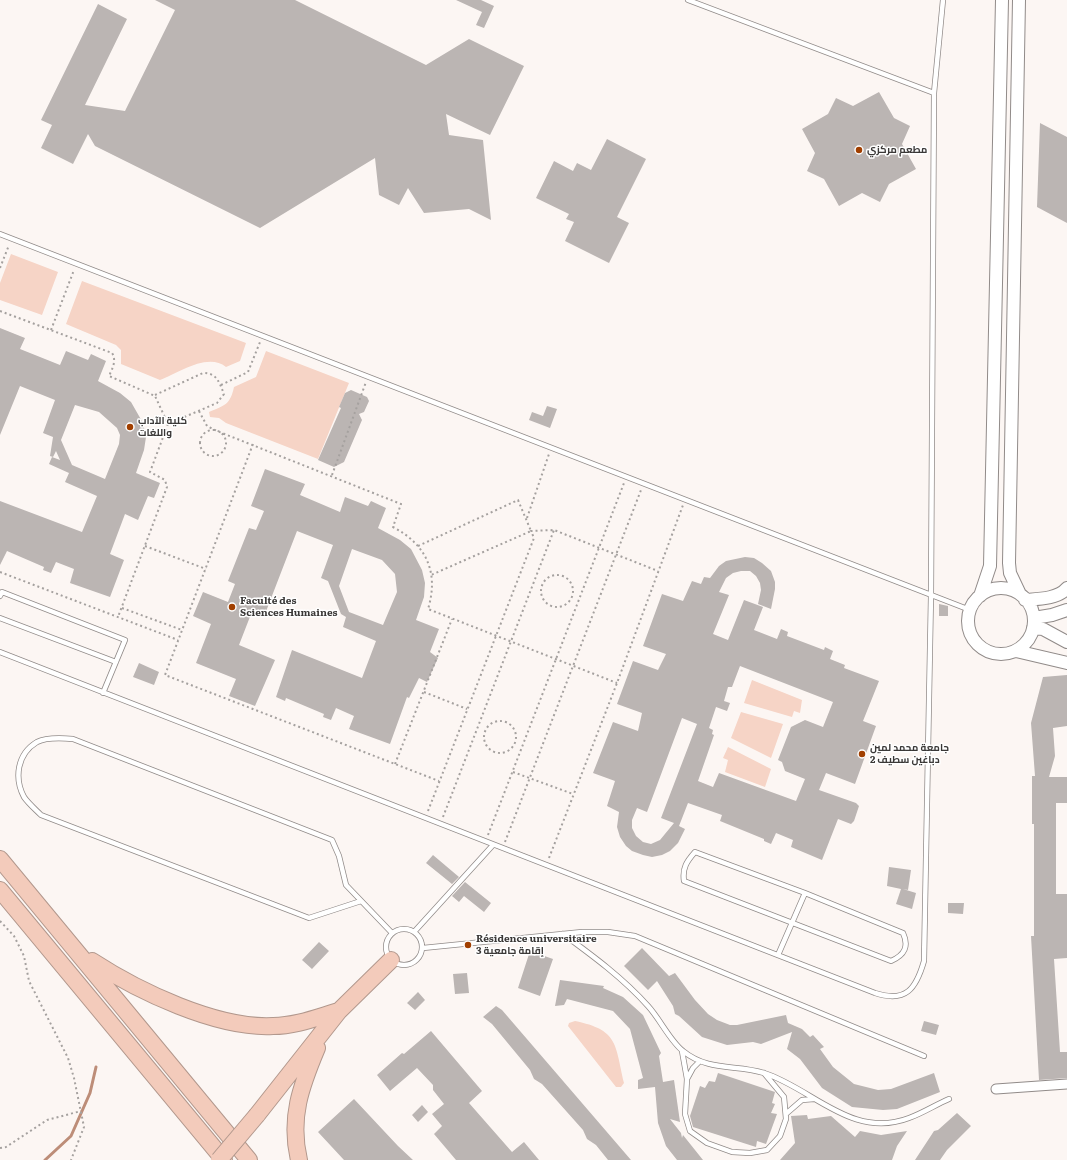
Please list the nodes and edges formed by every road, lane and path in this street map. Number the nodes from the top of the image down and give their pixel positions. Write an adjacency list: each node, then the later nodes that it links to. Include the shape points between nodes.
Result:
1 (688, 0): 5 (lane)
2 (943, 0): 5 (lane)
3 (1002, 0): 40 (main road, via 990,566)
4 (1019, 0): 41 (main road, via 1009,563 1010,573)
5 (934, 93): 38 (lane)
6 (0, 234): 7 (lane)
7 (11, 238): 8 (lane); 9 (path)
8 (77, 263): 11 (path); 12 (lane)
9 (0, 268)
10 (0, 311): 11 (path)
11 (51, 330): 15 (path, via 112,353 115,357 109,376)
12 (263, 336): 13 (lane); 14 (path, via 248,372)
13 (368, 376): 20 (lane); 21 (path)
14 (221, 385): 15 (path, via 211,373 203,374); 16 (path, via 224,394 217,403)
15 (155, 396): 17 (path)
16 (199, 411): 17 (path); 18 (path, via 207,426)
17 (168, 424): 28 (path, via 150,472 165,480 167,487)
18 (217, 431): 18 (path, via 208,431 200,439 201,448 208,455 217,455 225,447 224,438); 19 (path)
19 (253, 444): 21 (path); 32 (path)
20 (552, 447): 22 (lane); 25 (path)
21 (332, 475): 29 (path, via 401,504 393,527)
22 (626, 476): 23 (lane); 30 (path)
23 (644, 483): 24 (lane); 31 (path)
24 (685, 499): 33 (path); 38 (lane)
25 (527, 519): 27 (path); 29 (path, via 518,500)
26 (554, 530): 27 (path); 30 (path); 52 (path)
27 (531, 531): 35 (path); 50 (path, via 534,538)
28 (145, 545): 32 (path); 42 (path)
29 (418, 546): 35 (path, via 424,554)
30 (599, 548): 31 (path); 56 (path)
31 (615, 555): 33 (path); 59 (path)
32 (206, 569): 49 (path)
33 (658, 571): 60 (path)
34 (0, 572): 45 (path)
35 (431, 575): 47 (path, via 432,587 428,609)
36 (542, 585): 36 (path, via 542,596 554,607 565,606 573,597 573,586 562,575 550,576)
37 (1067, 588): 41 (main road, via 1064,592 1046,598)
38 (931, 594): 43 (lane); 87 (lane, via 924,961 918,981 905,994 890,998)
39 (0, 596): 57 (lane, via 2,592 126,640)
40 (980, 596): 41 (main road, via 998,589); 43 (main road)
41 (1022, 596): 48 (main road, via 1031,609)
42 (121, 608): 45 (path); 49 (path)
43 (970, 610): 54 (main road, via 969,627 975,642 983,650 994,654)
44 (1067, 610): 48 (main road)
45 (118, 617): 51 (path)
46 (0, 618): 57 (lane)
47 (452, 619): 50 (path); 62 (path)
48 (1033, 623): 53 (main road); 54 (main road, via 1025,644)
49 (182, 630): 51 (path)
50 (495, 636): 52 (path); 63 (path)
51 (178, 640): 65 (path, via 165,675)
52 (512, 642): 56 (path); 71 (path)
53 (1067, 642)
54 (1016, 651): 58 (main road)
55 (0, 652): 61 (lane)
56 (556, 659): 59 (path); 66 (path)
57 (116, 662): 61 (lane)
58 (1067, 663)
59 (572, 666): 60 (path); 67 (path)
60 (617, 683): 69 (path)
61 (103, 692): 70 (lane)
62 (423, 692): 63 (path); 65 (path)
63 (467, 709): 68 (path)
64 (494, 752): 64 (path, via 505,752 514,745 516,734 506,722 495,722 484,734 486,744)
65 (395, 764): 68 (path)
66 (512, 772): 67 (path); 72 (path)
67 (529, 779): 69 (path); 74 (path)
68 (439, 782): 70 (path)
69 (573, 794): 76 (path)
70 (425, 818): 71 (lane)
71 (440, 824): 72 (lane)
72 (486, 842): 73 (lane)
73 (493, 845): 74 (lane); 82 (lane)
74 (503, 848): 76 (lane)
75 (0, 859): 86 (highway)
76 (546, 865): 87 (lane)
77 (0, 890): 105 (highway)
78 (805, 893): 81 (lane); 81 (lane, via 903,933 907,941 904,952 891,961); 81 (lane, via 695,852 682,871 684,881)
79 (361, 901): 79 (lane, via 346,885 332,840 73,739 56,738 37,742 26,751 18,767 18,783 25,798 41,815 310,918); 83 (lane)
80 (0, 921): 100 (path, via 14,936 24,956 29,981 68,1058)
81 (792, 923): 87 (lane)
82 (414, 932): 83 (lane, via 403,928); 85 (lane, via 421,939)
83 (392, 933): 88 (lane, via 386,943 387,955)
84 (563, 934): 85 (lane); 91 (lane, via 633,990 650,1007); 92 (lane, via 608,932 635,936)
85 (423, 948): 88 (lane, via 413,963 402,965)
86 (79, 952): 89 (highway, via 122,980 152,995 248,1025 273,1026 300,1022); 106 (highway)
87 (778, 955)
88 (391, 960): 89 (highway)
89 (339, 1011): 90 (highway)
90 (323, 1033): 104 (highway, bridge); 107 (highway, via 295,1113)
91 (682, 1051): 93 (lane); 95 (lane)
92 (924, 1056)
93 (699, 1062): 94 (lane); 95 (lane)
94 (763, 1073): 98 (lane); 101 (lane, via 784,1097)
95 (687, 1079): 101 (lane, via 685,1114 690,1131 707,1143 732,1152 750,1154 767,1150 780,1136)
96 (1067, 1084): 97 (street)
97 (996, 1089)
98 (814, 1099): 99 (lane, via 858,1120 884,1123 908,1119); 101 (lane, via 802,1100)
99 (949, 1099)
100 (81, 1111): 102 (path, via 47,1120 6,1147); 103 (path, via 84,1127)
101 (787, 1113)
102 (0, 1148)
103 (71, 1160)
104 (219, 1160)
105 (224, 1160)
106 (248, 1160)
107 (299, 1160)

